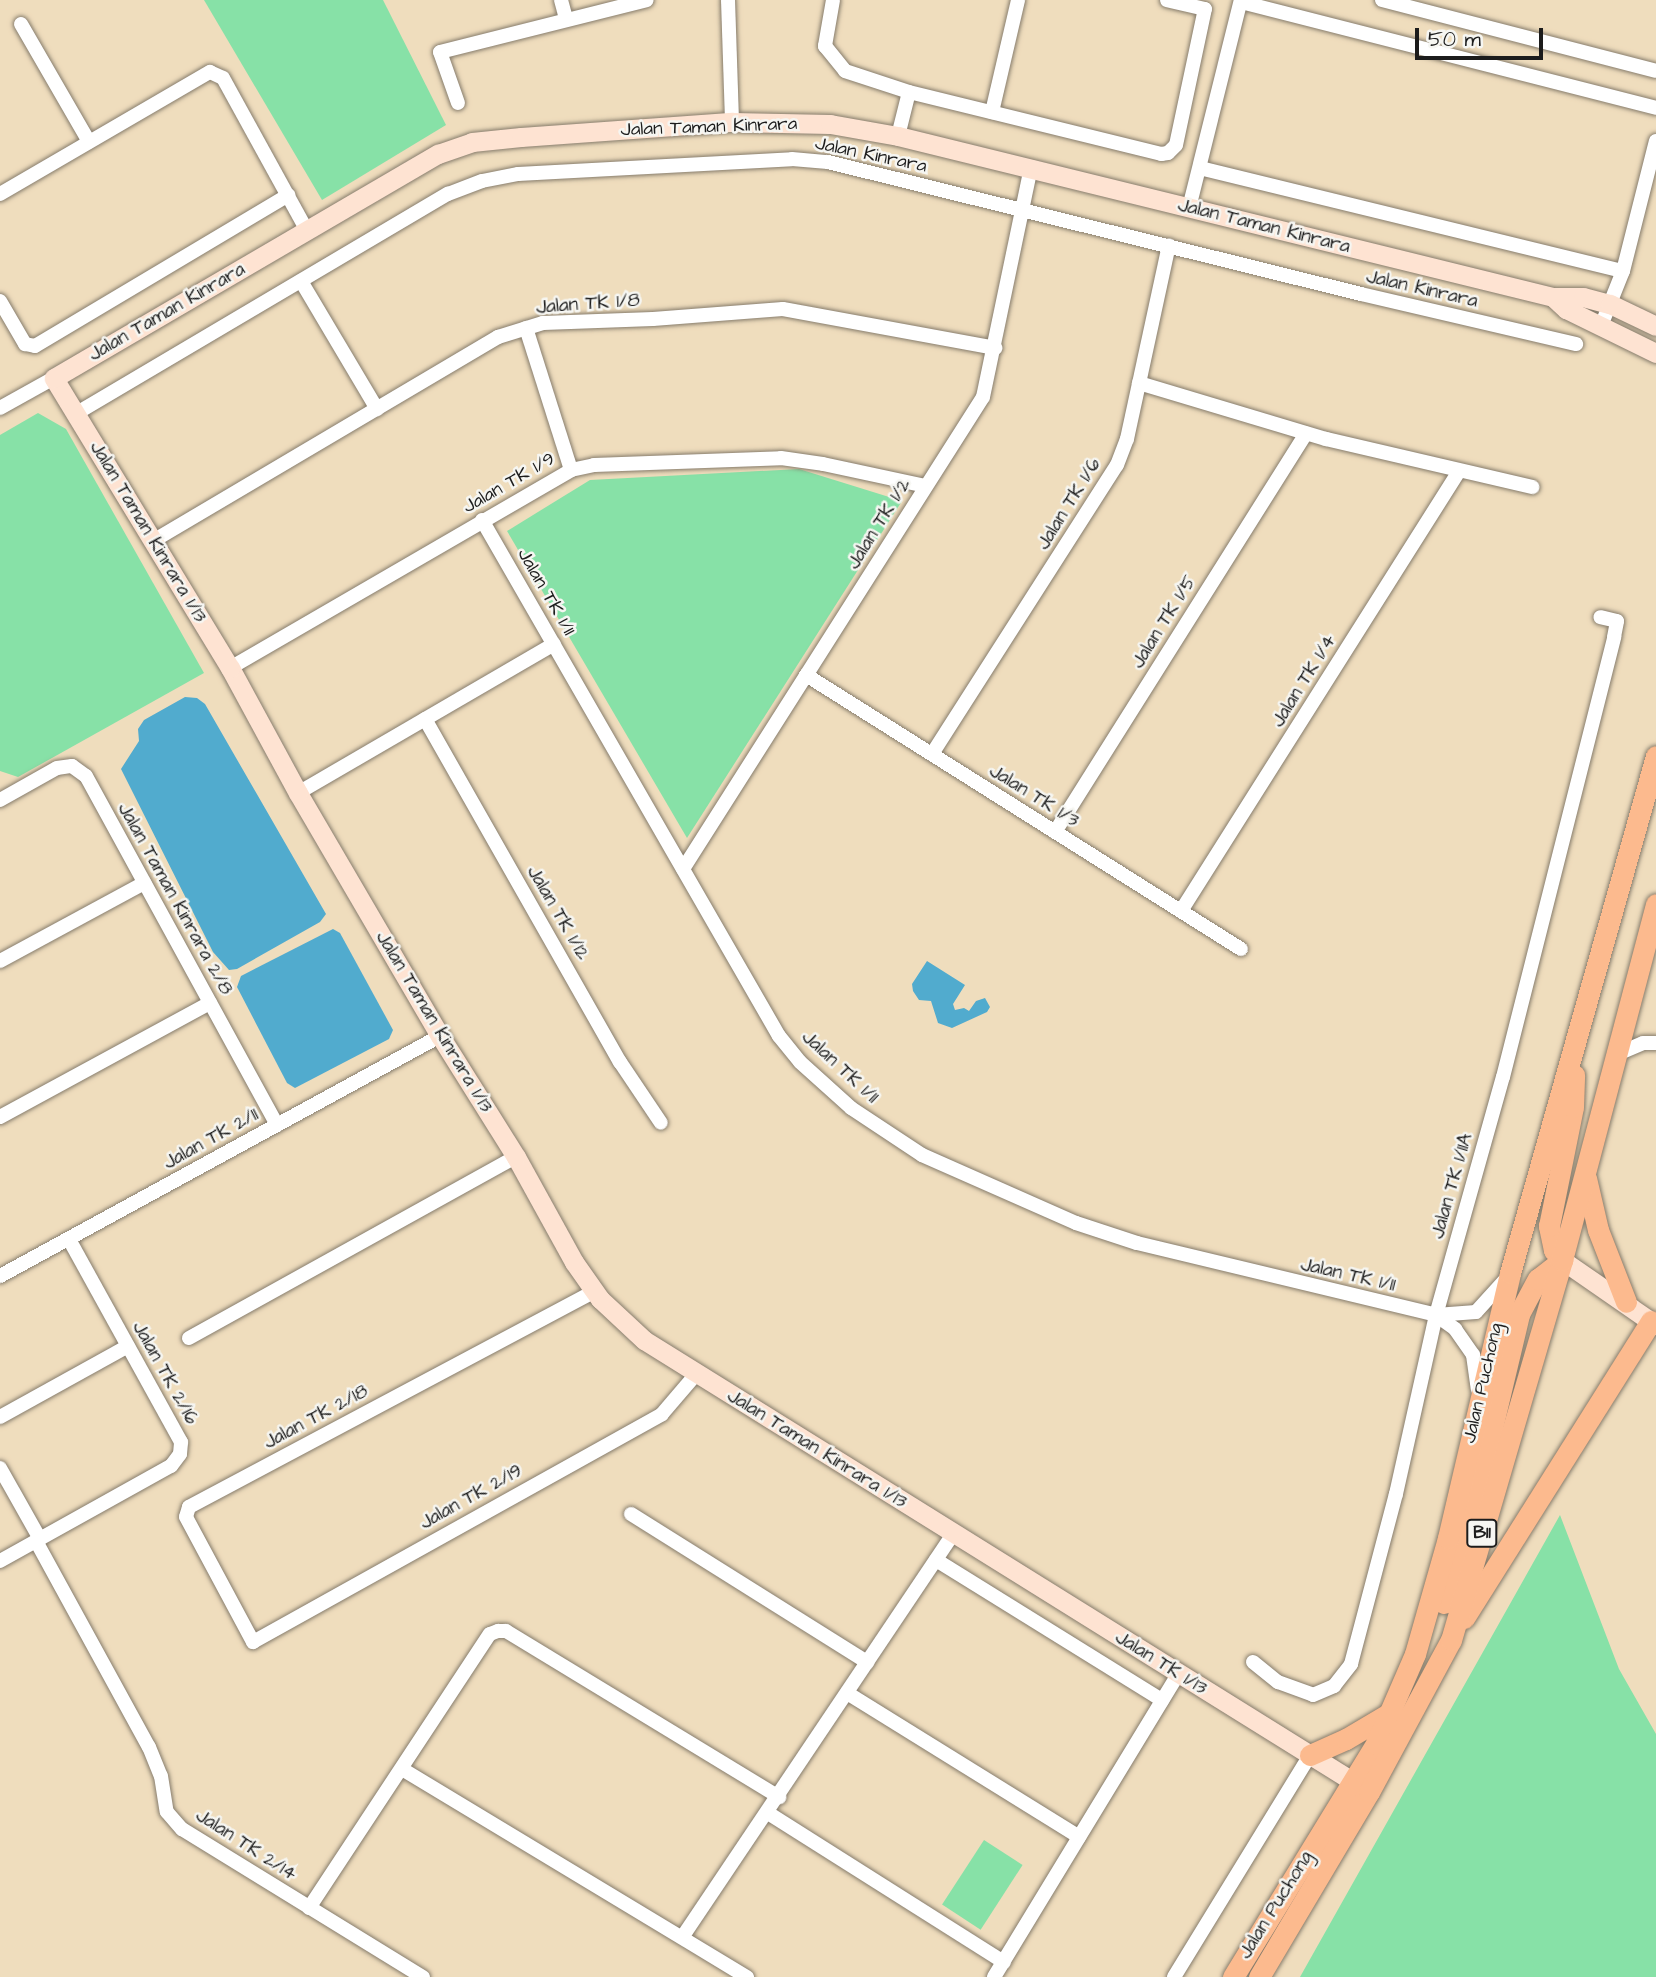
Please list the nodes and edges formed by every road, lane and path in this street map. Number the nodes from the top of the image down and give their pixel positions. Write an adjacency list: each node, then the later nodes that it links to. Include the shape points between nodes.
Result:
1 (561, 0): 9 (street)
2 (647, 0): 9 (street)
3 (728, 0): 16 (street)
4 (833, 0): 12 (street, via 825,46 845,71)
5 (1018, 0): 15 (street)
6 (1167, 0): 15 (street, via 1205,9 1176,145 1168,153)
7 (1382, 0): 11 (street)
8 (1241, 1): 14 (street); 21 (street)
9 (566, 19): 13 (street, via 440,52)
10 (21, 24): 19 (street)
11 (1656, 72)
12 (909, 92): 15 (street); 17 (street)
13 (458, 103)
14 (1656, 108)
15 (992, 112)
16 (732, 122): 17 (street, Jalan Taman Kinrara, via 830,124); 26 (street, Jalan Taman Kinrara, via 472,142 438,154)
17 (898, 136): 20 (street, Jalan Taman Kinrara)
18 (1656, 141): 28 (street)
19 (89, 142): 22 (street); 23 (street, via 210,72 223,78)
20 (1031, 167): 24 (street, Jalan Taman Kinrara); 25 (street, Jalan TK 1/2)
21 (1200, 168): 24 (street); 28 (street)
22 (0, 194)
23 (288, 195): 26 (street); 31 (street, via 35,346 25,344)
24 (1189, 208): 30 (street, Jalan Taman Kinrara)
25 (1022, 210): 27 (street, Jalan Kinrara); 29 (street, Jalan Kinrara, via 828,162 792,159 518,174 448,194); 37 (street, Jalan TK 1/2)
26 (307, 231): 39 (street, Jalan Taman Kinrara)
27 (1169, 245): 36 (street, Jalan Kinrara); 40 (street, Jalan TK 1/6)
28 (1623, 271): 32 (street)
29 (301, 281): 42 (street); 43 (street, Jalan Kinrara)
30 (1553, 297): 32 (street, Jalan Taman Kinrara, via 1583,297); 33 (street, Jalan Taman Kinrara, via 1566,309)
31 (0, 301)
32 (1610, 304): 33 (street); 34 (street, Jalan Taman Kinrara)
33 (1601, 326): 38 (street, Jalan Taman Kinrara)
34 (1656, 326)
35 (526, 328): 37 (street, Jalan TK 1/8, via 543,323 783,309); 42 (street, Jalan TK 1/8, via 498,337); 45 (street)
36 (1576, 344)
37 (995, 348): 47 (street, Jalan TK 1/2, via 983,397)
38 (1656, 353)
39 (54, 378): 41 (street, Jalan Taman Kinrara); 43 (street, Jalan Taman Kinrara 1/13)
40 (1139, 383): 44 (street); 56 (street, Jalan TK 1/6, via 1117,465)
41 (0, 408)
42 (377, 408): 50 (street, Jalan TK 1/8)
43 (77, 412): 50 (street, Jalan Taman Kinrara 1/13)
44 (1306, 433): 46 (street); 60 (street, Jalan TK 1/5)
45 (571, 470): 47 (street, Jalan TK 1/9, via 594,465 781,458); 49 (street, Jalan TK 1/9)
46 (1459, 471): 48 (street); 64 (street, Jalan TK 1/4)
47 (926, 486): 54 (street, Jalan TK 1/2)
48 (1532, 487)
49 (482, 520): 52 (street, Jalan TK 1/11); 53 (street, Jalan TK 1/9)
50 (153, 541): 53 (street, Jalan Taman Kinrara 1/13)
51 (1600, 617): 83 (street, Jalan TK 1/11A, via 1618,621 1503,1077)
52 (554, 645): 55 (street); 61 (street, Jalan TK 1/11)
53 (230, 668): 58 (street, Jalan Taman Kinrara 1/13)
54 (806, 675): 56 (street, Jalan TK 1/3); 61 (street, Jalan TK 1/2)
55 (425, 719): 58 (street); 73 (street, Jalan TK 1/12, via 620,1062)
56 (932, 754): 60 (street, Jalan TK 1/3)
57 (1656, 755): 69 (main road, Jalan Puchong / B11)
58 (298, 793): 68 (street, Jalan Taman Kinrara 1/13)
59 (0, 798): 62 (street, Jalan Taman Kinrara 2/8, via 57,768 72,766 86,776)
60 (1055, 832): 64 (street, Jalan TK 1/3)
61 (683, 869): 83 (street, Jalan TK 1/11, via 779,1036 800,1062 851,1108 922,1155 1076,1223 1208,1261)
62 (144, 883): 66 (street); 67 (street, Jalan Taman Kinrara 2/8)
63 (1656, 904): 71 (main road, Jalan Puchong / B11)
64 (1181, 911): 65 (street, Jalan TK 1/3)
65 (1241, 949)
66 (0, 961)
67 (210, 1003): 72 (street); 74 (street, Jalan Taman Kinrara 2/8)
68 (440, 1036): 74 (street, Jalan TK 2/11); 75 (street, Jalan Taman Kinrara 1/13)
69 (1575, 1040): 78 (main road, via 1573,1107 1549,1226 1554,1250); 79 (main road, Jalan Puchong / B11)
70 (1656, 1043): 71 (street, via 1643,1043)
71 (1615, 1055): 76 (main road, Jalan Puchong / B11)
72 (0, 1117)
73 (661, 1123)
74 (277, 1125): 77 (street, Jalan TK 2/11)
75 (516, 1157): 81 (street, Jalan Taman Kinrara 1/13); 85 (street)
76 (1584, 1172): 78 (main road, Jalan Puchong / B11); 82 (main road, via 1598,1230)
77 (69, 1239): 80 (street, Jalan TK 2/11); 86 (street, Jalan TK 2/16)
78 (1562, 1260): 82 (street); 96 (main road, Jalan Puchong / B11); 98 (main road, via 1538,1279 1519,1314 1467,1534 1444,1603)
79 (1510, 1273): 83 (street, via 1476,1312); 88 (main road, Jalan Puchong / B11)
80 (0, 1276)
81 (594, 1291): 87 (street, Jalan Taman Kinrara 1/13, via 644,1339); 97 (street, Jalan TK 2/18, via 189,1507 186,1517)
82 (1626, 1302): 84 (street)
83 (1436, 1315): 88 (street, via 1455,1329 1473,1355); 100 (street, Jalan TK 1/11A, via 1351,1664 1334,1686 1313,1695 1278,1682)
84 (1654, 1320): 96 (main road)
85 (189, 1338)
86 (128, 1346): 89 (street); 93 (street, Jalan TK 2/16, via 181,1442 180,1454 171,1466)
87 (697, 1373): 92 (street, Jalan Taman Kinrara 1/13); 97 (street, Jalan TK 2/19, via 662,1414)
88 (1480, 1397): 98 (main road, Jalan Puchong / B11, via 1448,1538)
89 (0, 1417)
90 (0, 1468): 93 (street, Jalan TK 2/14)
91 (631, 1514): 99 (street)
92 (953, 1534): 94 (street); 101 (street, Jalan TK 1/13)
93 (38, 1540): 95 (street, Jalan TK 2/16); 111 (street, Jalan TK 2/14, via 156,1760 167,1812 182,1829)
94 (936, 1560): 99 (street); 103 (street)
95 (0, 1561)
96 (1451, 1640): 107 (main road, Jalan Puchong / B11)
97 (253, 1642)
98 (1415, 1654): 104 (main road, Jalan Puchong / B11)
99 (867, 1662): 102 (street)
100 (1253, 1662)
101 (1178, 1674): 103 (street); 105 (street, Jalan TK 1/13)
102 (847, 1693): 108 (street); 110 (street)
103 (1162, 1700): 110 (street)
104 (1390, 1713): 105 (main road); 107 (main road, Jalan Puchong / B11)
105 (1310, 1755): 107 (street, Jalan TK 1/13); 117 (street)
106 (402, 1769): 108 (street, via 490,1634 506,1631); 111 (street); 112 (street)
107 (1361, 1787): 118 (main road, Jalan Puchong / B11); 119 (main road, Jalan Puchong / B11)
108 (779, 1797): 109 (street)
109 (768, 1813): 112 (street); 113 (street)
110 (1079, 1837): 113 (street)
111 (309, 1908): 114 (street, Jalan TK 2/14)
112 (683, 1936): 115 (street)
113 (1004, 1962): 116 (street)
114 (415, 1975)
115 (747, 1977)
116 (994, 1977)
117 (1174, 1977)
118 (1233, 1977)
119 (1259, 1977)

